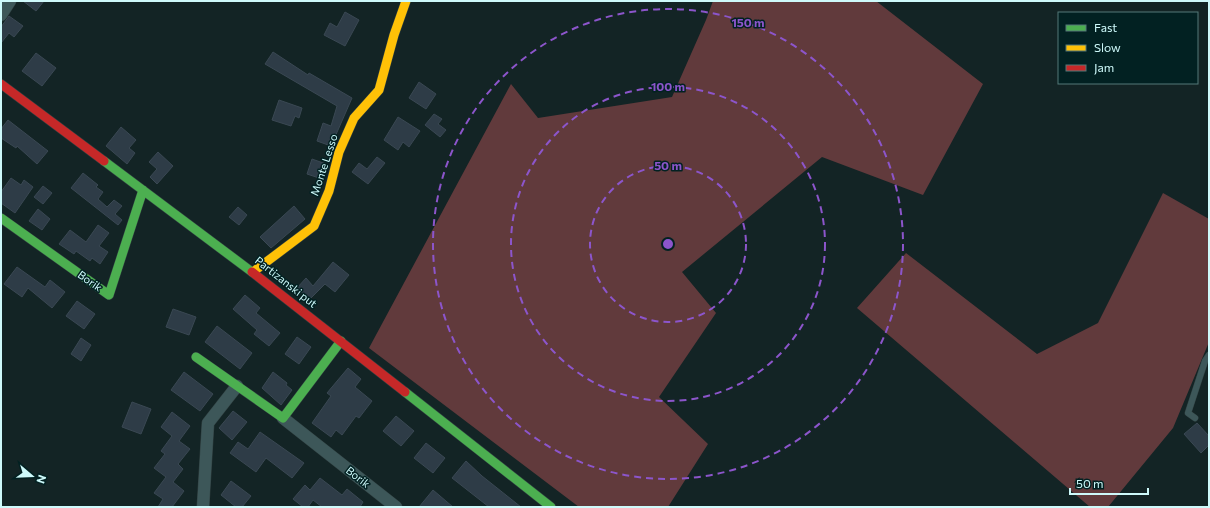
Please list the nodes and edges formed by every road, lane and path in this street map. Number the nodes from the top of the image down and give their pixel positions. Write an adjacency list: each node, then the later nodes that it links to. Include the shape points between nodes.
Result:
1 (10, 1): 3 (street)
2 (406, 1): 7 (street, Monte Lesso, via 379,90 354,118 338,152 329,191 314,226)
3 (1, 15)
4 (1, 84): 5 (street, Partizanski put)
5 (143, 190): 6 (street, Borik, via 109,295); 7 (street, Partizanski put)
6 (1, 218)
7 (253, 272): 8 (street, Partizanski put)
8 (341, 341): 12 (street); 16 (street, Partizanski put)
9 (1209, 355): 13 (lane, via 1188,413)
10 (196, 357): 11 (street, Borik)
11 (237, 386): 12 (street, Borik); 14 (street, via 208,423)
12 (283, 418): 15 (street, Borik)
13 (1195, 418)
14 (203, 507)
15 (396, 507)
16 (551, 507)

